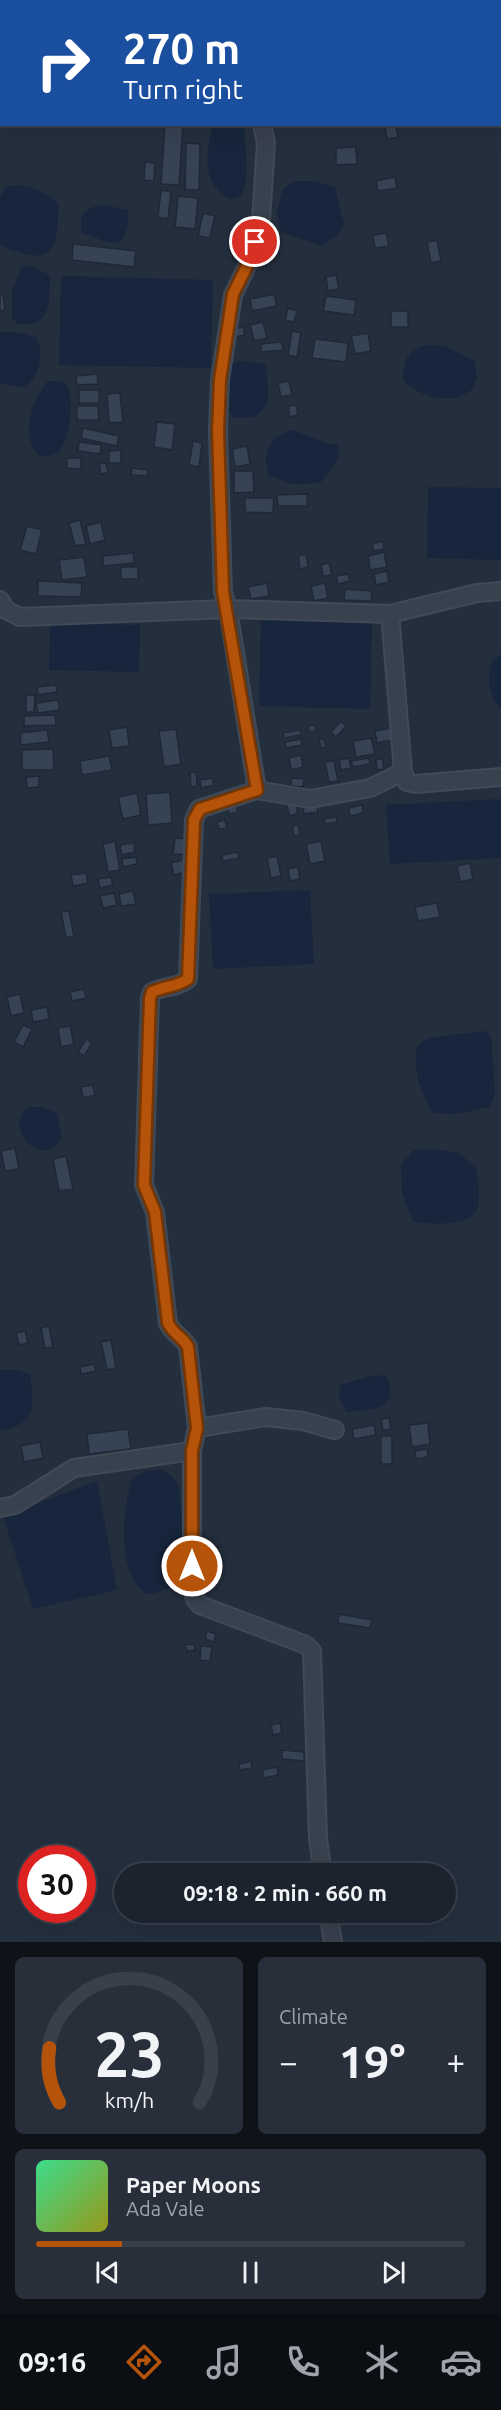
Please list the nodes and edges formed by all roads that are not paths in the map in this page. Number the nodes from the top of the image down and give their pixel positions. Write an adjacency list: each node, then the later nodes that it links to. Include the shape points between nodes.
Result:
1 (262, 126): 4 (street, via 266,143 261,221 249,262 233,294 220,380 223,592)
2 (501, 591): 5 (street)
3 (0, 600): 4 (street, via 6,610 20,617)
4 (228, 609): 5 (street); 8 (street)
5 (390, 614): 6 (street)
6 (403, 772): 7 (street, via 407,782 416,784); 8 (street, via 370,788 310,799)
7 (501, 777)
8 (257, 790): 9 (street, via 200,809 194,820 188,979 180,985 159,988 150,998 144,1185 155,1212 168,1323 188,1347)
9 (197, 1428): 10 (street, via 266,1417 303,1420); 11 (street)
10 (335, 1430)
11 (192, 1451): 12 (street, via 74,1468 15,1505); 13 (street, via 195,1599 200,1605 306,1645 312,1651)
12 (0, 1508)
13 (321, 1863)
14 (330, 1923): 15 (street)
15 (333, 1942)

